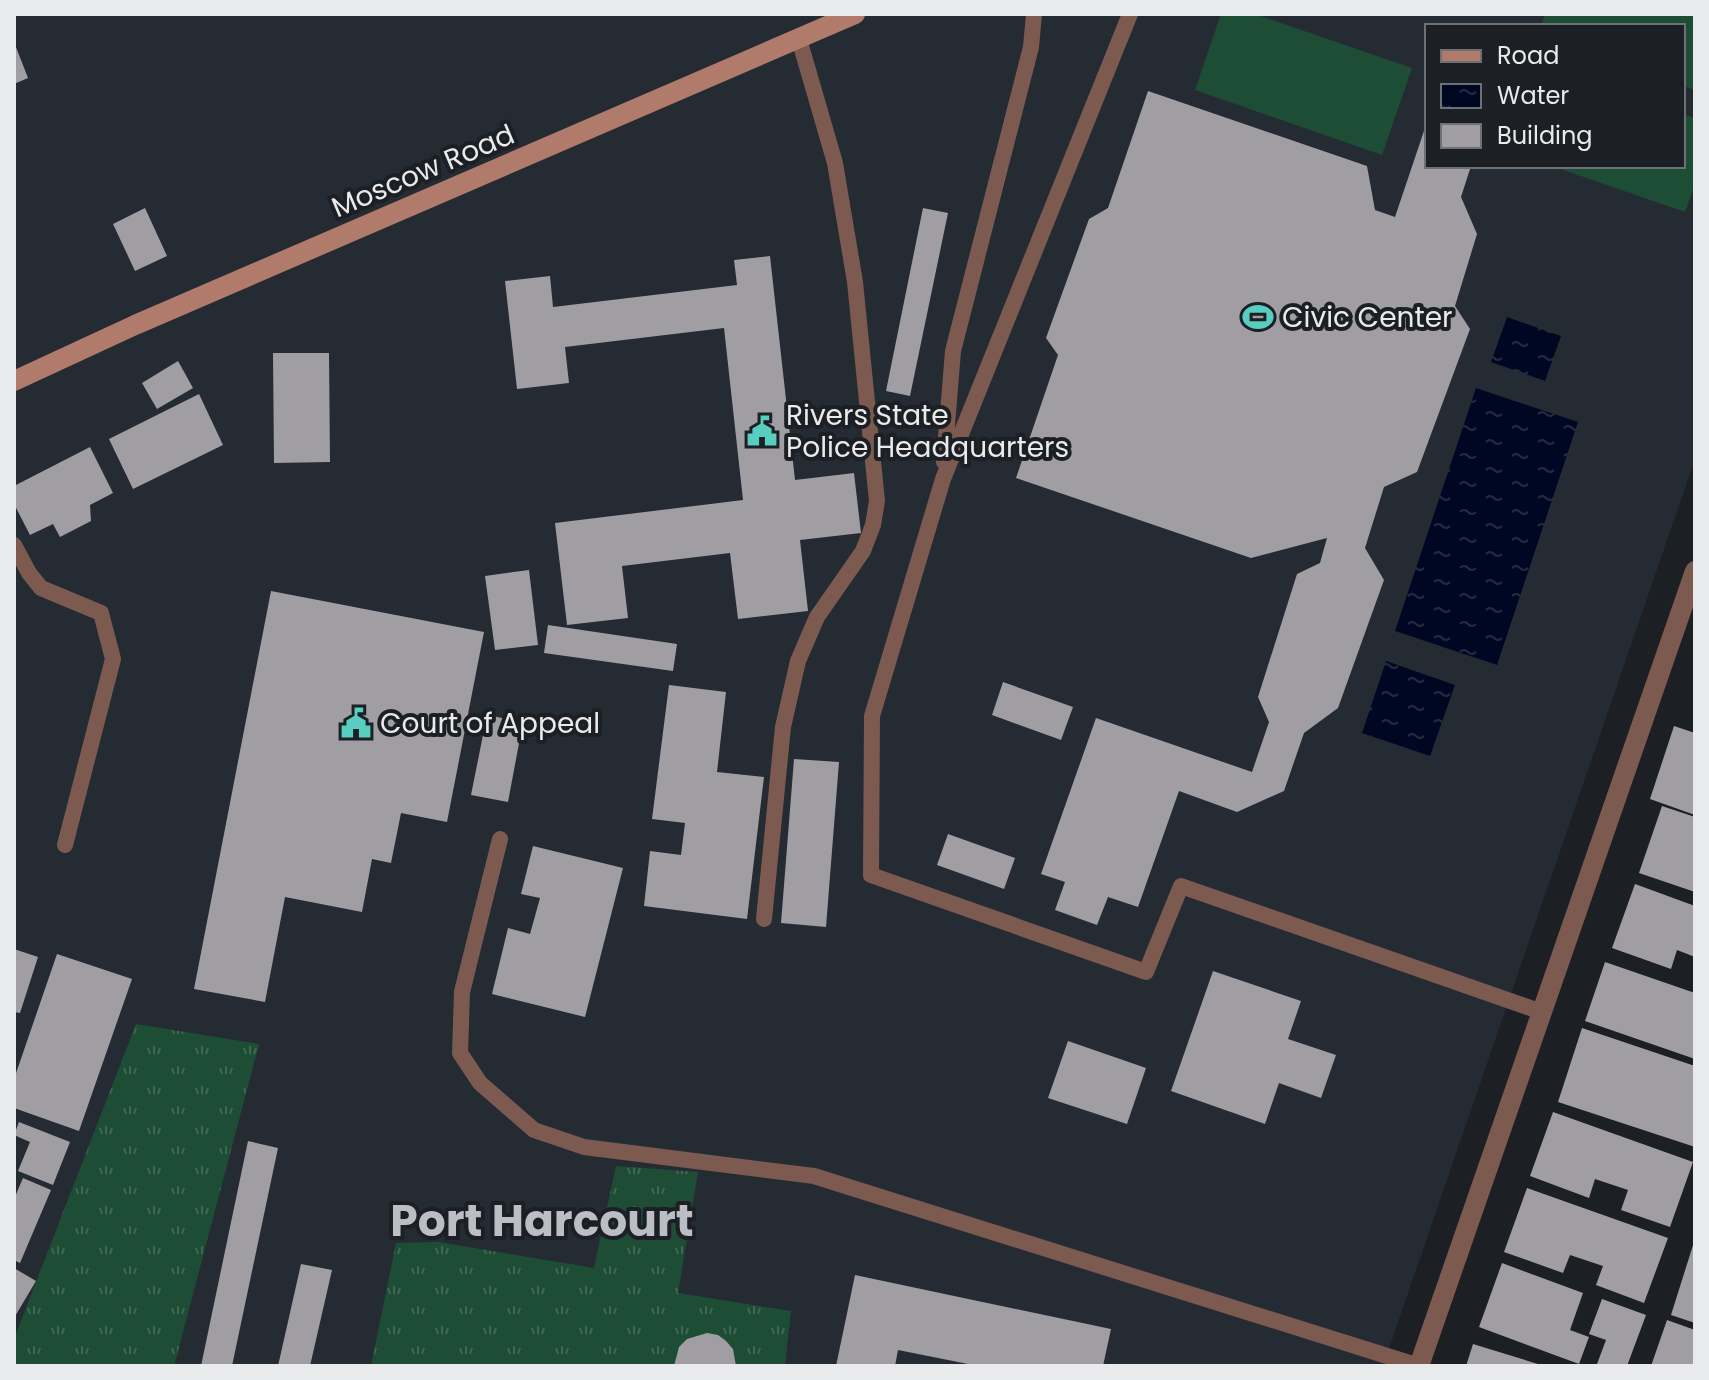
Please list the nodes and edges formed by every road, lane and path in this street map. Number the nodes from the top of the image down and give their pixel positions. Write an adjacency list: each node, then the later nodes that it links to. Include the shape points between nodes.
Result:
1 (855, 14): 4 (street, Moscow Road)
2 (1034, 14): 6 (lane, via 1031,47 953,351)
3 (1130, 14): 6 (lane)
4 (799, 39): 5 (street, Moscow Road); 12 (lane, via 835,163 855,282 877,501 863,551 817,617 798,661 783,727)
5 (14, 381)
6 (943, 479): 13 (lane, via 872,716 871,875 1146,972 1181,886)
7 (14, 545): 11 (lane, via 41,588 101,613 113,659)
8 (1695, 571): 9 (street)
9 (1690, 600): 13 (street)
10 (500, 839): 14 (lane, via 462,992 460,1053 480,1083 534,1130 584,1147 814,1176)
11 (65, 845)
12 (764, 919)
13 (1542, 1012): 14 (street)
14 (1419, 1366)

